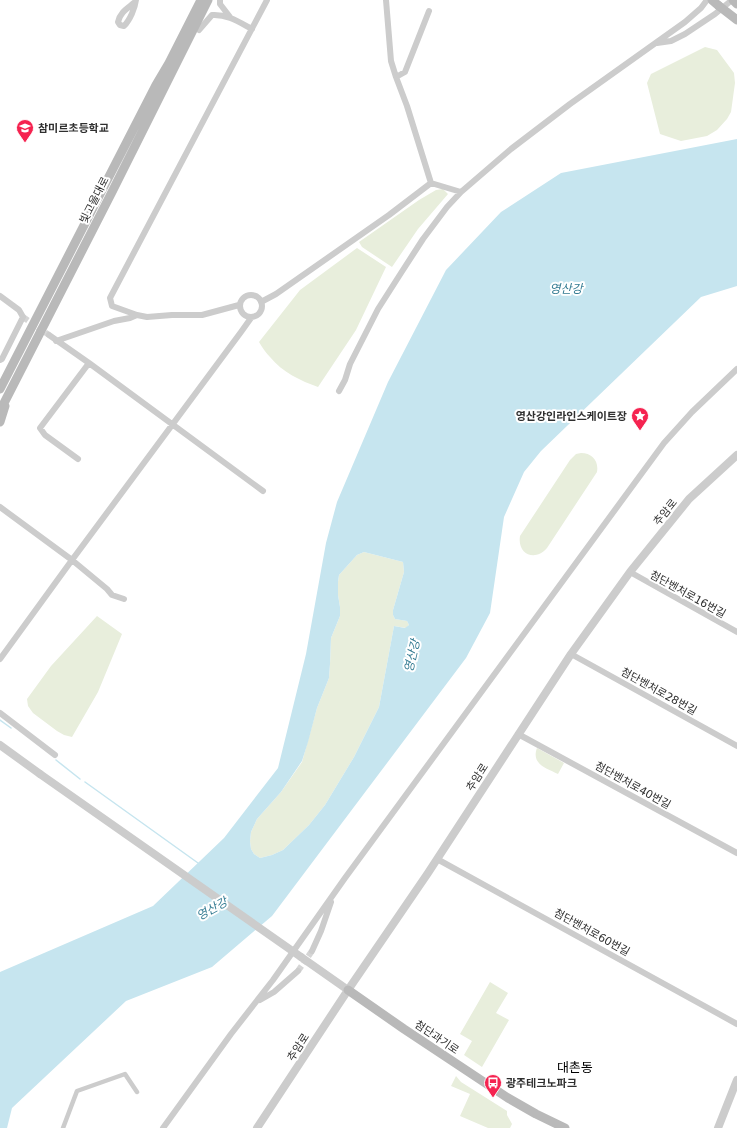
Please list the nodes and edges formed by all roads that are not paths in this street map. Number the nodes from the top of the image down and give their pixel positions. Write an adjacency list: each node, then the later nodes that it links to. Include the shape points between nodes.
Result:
1 (194, 0): 19 (main road, via 165,62)
2 (201, 0): 19 (main road, 빛고을대로, via 169,63)
3 (208, 0): 19 (main road, 빛고을대로)
4 (215, 0): 16 (main road)
5 (220, 0): 13 (street, via 220,4)
6 (267, 0): 15 (street)
7 (386, 0): 18 (street, via 391,61)
8 (707, 0): 17 (street, via 685,22)
9 (732, 0): 11 (main road); 17 (street, via 685,34 672,41)
10 (716, 3): 14 (main road, bridge)
11 (737, 4)
12 (429, 11): 18 (street, via 405,72)
13 (231, 18): 15 (street); 16 (street, via 221,14 212,16)
14 (737, 20)
15 (252, 29): 25 (street, via 110,298 112,306)
16 (199, 30): 19 (main road, via 179,68)
17 (654, 43): 21 (street, via 511,149)
18 (396, 77): 20 (street)
19 (160, 87): 32 (main road, 빛고을대로); 34 (main road, 빛고을대로)
20 (431, 183): 21 (street); 23 (street, via 390,215)
21 (461, 192): 33 (street, via 423,239 378,309)
22 (0, 296): 29 (street, via 19,310 23,317)
23 (261, 302): 24 (street, via 256,296 249,295 242,299); 26 (street, via 262,309 258,315)
24 (239, 306): 25 (street, via 202,315); 26 (street, via 241,313)
25 (137, 315): 28 (street)
26 (251, 318): 37 (street)
27 (49, 336): 28 (street)
28 (56, 341): 30 (street)
29 (1, 361)
30 (90, 363): 37 (street); 39 (street, via 40,428)
31 (737, 369): 55 (street, via 692,412 664,444)
32 (0, 390)
33 (339, 390)
34 (9, 394): 35 (main road, 빛고을대로); 36 (main road)
35 (0, 411)
36 (0, 422)
37 (172, 424): 40 (street); 42 (street)
38 (737, 456): 43 (street, 추암로, via 689,499)
39 (78, 460)
40 (262, 490)
41 (0, 506): 42 (street)
42 (72, 560): 44 (street, via 112,595); 47 (street)
43 (630, 572): 45 (street, 첨단벤처로16번길); 46 (street, 추암로)
44 (124, 599)
45 (737, 632)
46 (572, 654): 49 (street, 추암로); 51 (street, 첨단벤처로28번길)
47 (0, 660)
48 (0, 713): 52 (street)
49 (518, 734): 53 (street, 첨단벤처로40번길); 54 (street, 추암로)
50 (0, 745): 58 (street, 첨단과기로, bridge)
51 (737, 746)
52 (55, 755)
53 (737, 853)
54 (436, 859): 58 (street, 추암로); 60 (street, 첨단벤처로60번길)
55 (338, 888): 56 (street); 59 (street)
56 (312, 950)
57 (298, 971): 59 (street, via 274,992)
58 (348, 990): 65 (street, 추암로); 66 (main road, 첨단과기로, via 508,1098)
59 (257, 1002): 64 (street)
60 (737, 1024)
61 (737, 1080): 67 (street)
62 (137, 1092): 63 (street, via 125,1074 77,1091)
63 (63, 1128)
64 (163, 1128)
65 (257, 1128)
66 (565, 1128)
67 (718, 1128)

